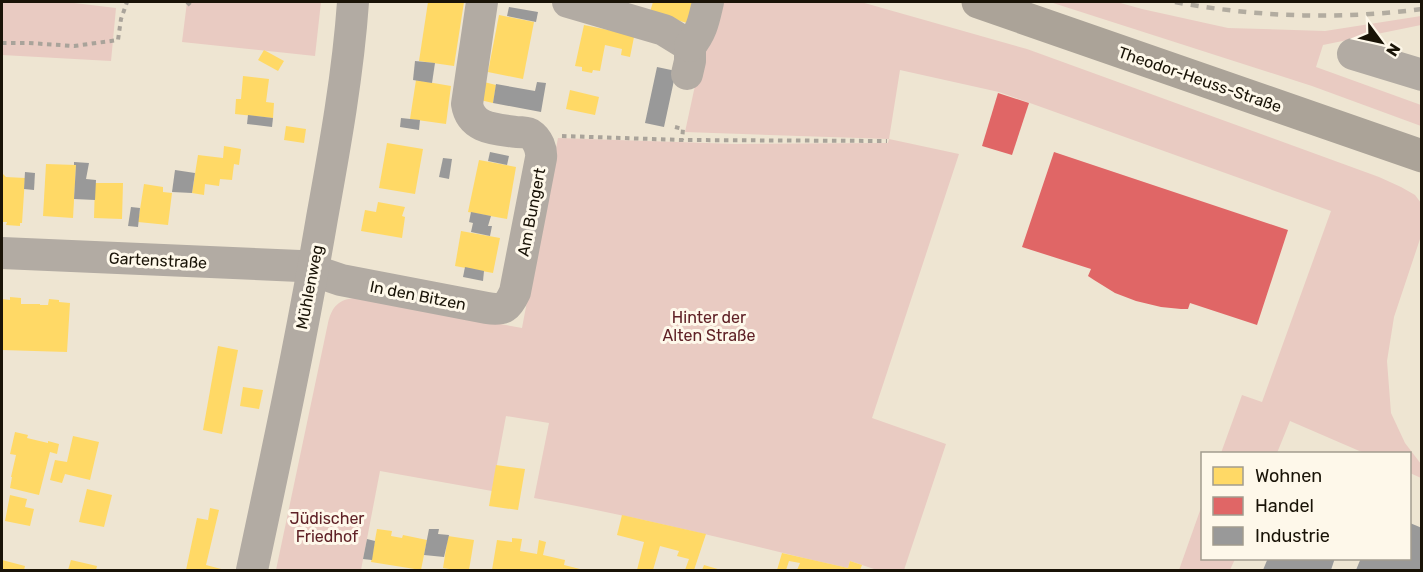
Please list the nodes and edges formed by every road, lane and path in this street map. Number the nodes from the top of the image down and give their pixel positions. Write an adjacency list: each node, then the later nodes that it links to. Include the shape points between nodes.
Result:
1 (127, 2): 9 (path, via 118,40 74,46)
2 (188, 2): 8 (path)
3 (353, 2): 18 (street, Mühlenweg, via 335,147)
4 (482, 2): 15 (street, Am Bungert, via 469,112 488,128 530,134)
5 (568, 2): 6 (street, via 664,30 688,60)
6 (708, 2)
7 (978, 2): 16 (main road, Theodor-Heuss-Straße)
8 (192, 7)
9 (2, 43)
10 (1353, 54): 11 (street)
11 (1422, 75)
12 (675, 127): 13 (path, via 683,129)
13 (682, 140): 14 (path); 15 (path, via 559,136)
14 (887, 141)
15 (539, 145): 19 (street, Am Bungert, via 542,158)
16 (1422, 156)
17 (2, 253): 18 (street, Gartenstraße, via 300,266)
18 (313, 270): 19 (street, In den Bitzen, via 341,280 496,309 510,302); 20 (street, Mühlenweg)
19 (515, 292)
20 (252, 570)

